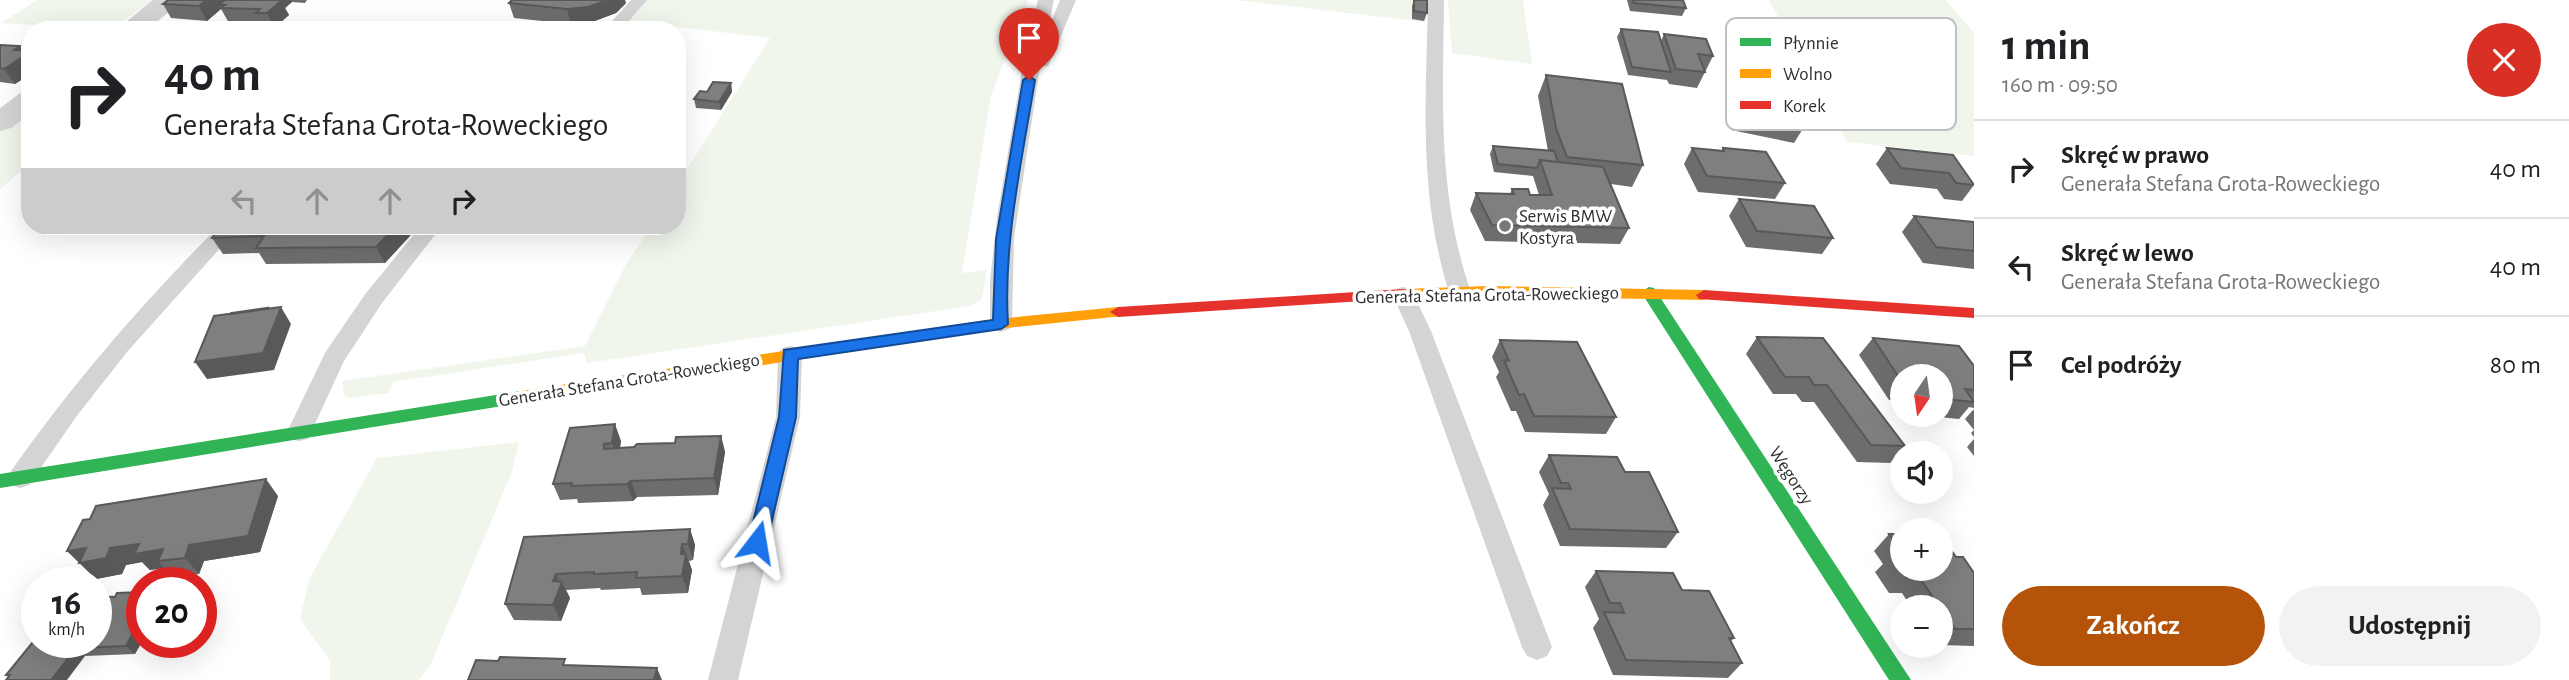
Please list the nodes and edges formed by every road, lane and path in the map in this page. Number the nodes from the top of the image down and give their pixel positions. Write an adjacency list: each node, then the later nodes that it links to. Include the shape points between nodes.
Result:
1 (170, 0): 6 (street)
2 (639, 0): 7 (lane)
3 (1046, 0): 8 (lane)
4 (1068, 0): 8 (lane)
5 (1437, 0): 13 (lane, via 1433,172 1448,261)
6 (141, 21)
7 (619, 21)
8 (1026, 100): 17 (lane, via 1003,239)
9 (21, 107): 10 (street)
10 (0, 122)
11 (221, 235): 20 (lane, via 174,283)
12 (425, 235): 19 (lane, via 333,359)
13 (1460, 292): 14 (street, Generała Stefana Grota-Roweckiego); 15 (street, Generała Stefana Grota-Roweckiego)
14 (1649, 292): 16 (street, Generała Stefana Grota-Roweckiego); 23 (street, Węgorzy)
15 (1403, 294): 17 (street, Generała Stefana Grota-Roweckiego); 21 (lane)
16 (1974, 313)
17 (1001, 324): 18 (street, Generała Stefana Grota-Roweckiego)
18 (790, 354): 19 (street, Generała Stefana Grota-Roweckiego); 22 (lane, via 788,417)
19 (299, 432): 20 (street, Generała Stefana Grota-Roweckiego)
20 (10, 479)
21 (1537, 647)
22 (723, 680)
23 (1901, 680)

